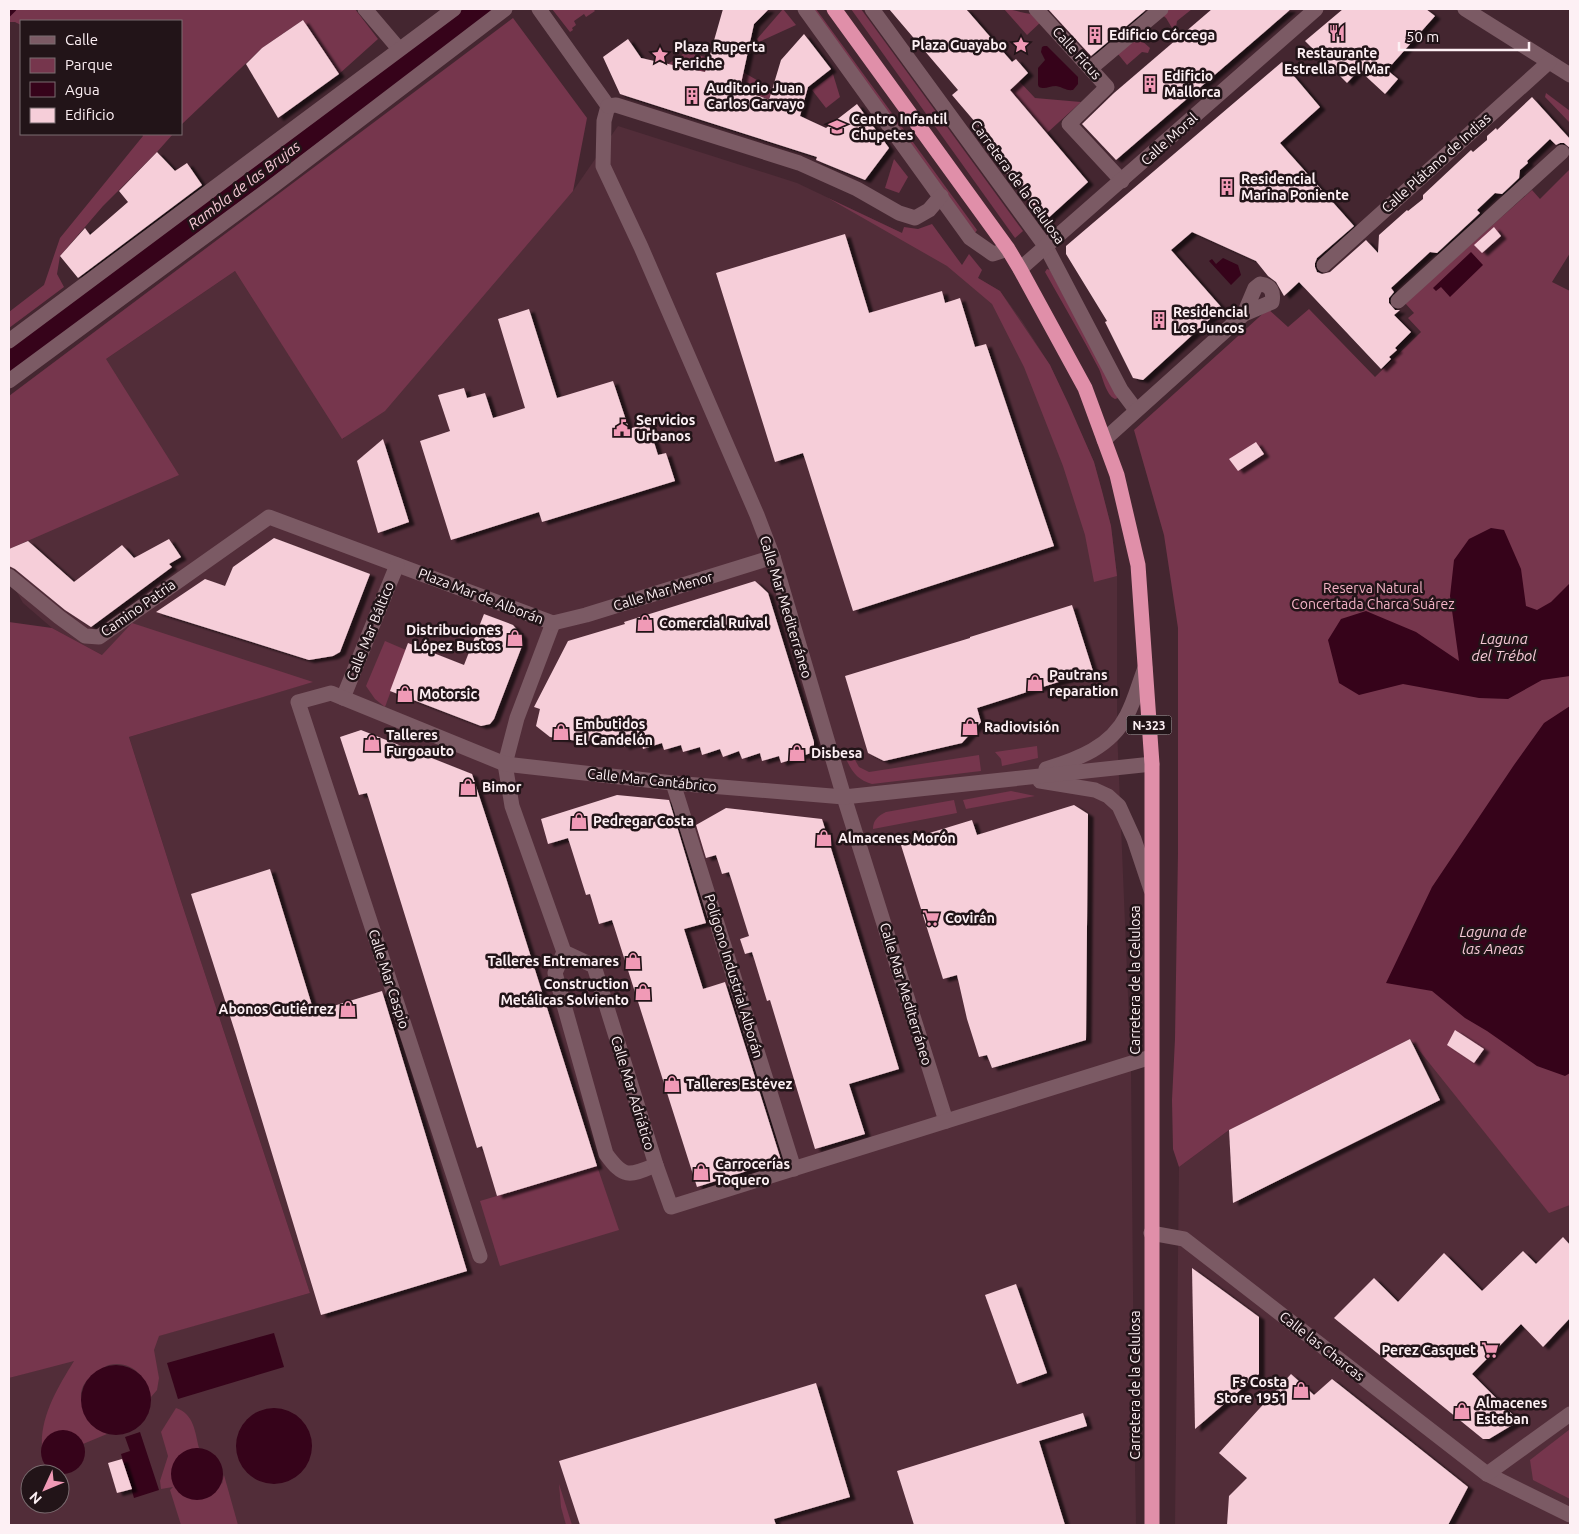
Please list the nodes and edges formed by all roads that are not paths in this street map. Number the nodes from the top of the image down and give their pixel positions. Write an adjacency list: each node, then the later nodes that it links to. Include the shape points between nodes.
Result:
1 (365, 9): 12 (street)
2 (454, 9): 12 (street)
3 (505, 9): 27 (street)
4 (539, 9): 16 (street)
5 (805, 9): 19 (street)
6 (834, 9): 21 (highway, Carretera de la Celulosa / N-323)
7 (872, 9): 20 (street, Carretera de la Celulosa)
8 (1038, 9): 14 (street, Calle Ficus)
9 (1161, 9): 14 (street)
10 (1316, 9): 18 (street, Calle Moral)
11 (1465, 9): 13 (street)
12 (399, 49): 26 (street)
13 (1549, 62): 15 (street); 22 (street, Calle Plátano de Indias)
14 (1091, 68): 18 (street, Calle Ficus, via 1107,87 1069,124)
15 (1570, 75)
16 (608, 106): 19 (street, via 616,105 799,163 915,218 929,210); 31 (street, Calle Mar Mediterráneo, via 604,121 603,166 641,247)
17 (1562, 152): 24 (street)
18 (1122, 181): 20 (street, Calle Moral)
19 (941, 196): 21 (street, via 970,238 993,254)
20 (1046, 246): 23 (street, Calle Moral); 28 (street, Carretera de la Celulosa, via 1121,390)
21 (1008, 249): 23 (highway, Carretera de la Celulosa / N-323)
22 (1324, 265)
23 (1020, 269): 29 (highway, Carretera de la Celulosa / N-323, via 1085,388)
24 (1398, 301)
25 (1244, 314): 28 (street)
26 (9, 342)
27 (9, 381)
28 (1136, 410): 29 (street)
29 (1104, 440): 35 (highway, Carretera de la Celulosa / N-323, via 1117,475 1138,565)
30 (269, 517): 32 (street, Plaza Mar de Alborán); 33 (street, Camino Patria, via 98,637 85,636)
31 (773, 557): 34 (street, Calle Mar Menor); 42 (street, Calle Mar Mediterráneo)
32 (397, 565): 34 (street, Plaza Mar de Alborán); 36 (street, Calle Mar Báltico)
33 (9, 576)
34 (553, 623): 38 (street, Plaza Mar de Alborán, via 517,718)
35 (1145, 668): 39 (highway, Carretera de la Celulosa / N-323); 40 (street, Calle Mar Cantábrico, via 1127,716 1104,744 1084,755)
36 (343, 698): 37 (street, Calle Mar Cantábrico, via 332,693); 38 (street, Calle Mar Cantábrico)
37 (298, 702): 50 (street, Calle Mar Caspio)
38 (505, 764): 41 (street, Calle Mar Cantábrico); 44 (street, via 512,806)
39 (1152, 764): 40 (street, Calle Mar Cantábrico); 43 (highway, Carretera de la Celulosa / N-323)
40 (1019, 778): 42 (street, Calle Mar Cantábrico); 43 (street, Calle Mar Cantábrico, via 1095,790 1108,796 1119,806 1134,839)
41 (673, 783): 42 (street, Calle Mar Cantábrico); 48 (street, Polígono Industrial Alborán)
42 (844, 797): 46 (street, Calle Mar Mediterráneo)
43 (1152, 893): 45 (highway, Carretera de la Celulosa / N-323)
44 (564, 952): 47 (street, Calle Mar Adriático, via 594,966); 47 (street, Calle Mar Adriático, via 555,973 606,1154 616,1168 628,1173)
45 (1151, 1057): 46 (street); 49 (highway, Carretera de la Celulosa / N-323)
46 (946, 1121): 48 (street)
47 (656, 1165): 48 (street, via 670,1208)
48 (794, 1169)
49 (1151, 1233): 52 (street, Calle las Charcas, via 1184,1239); 54 (highway, Carretera de la Celulosa / N-323)
50 (480, 1256)
51 (1570, 1414): 52 (street)
52 (1487, 1474): 53 (street, Calle las Charcas)
53 (1570, 1515)
54 (1152, 1525)

